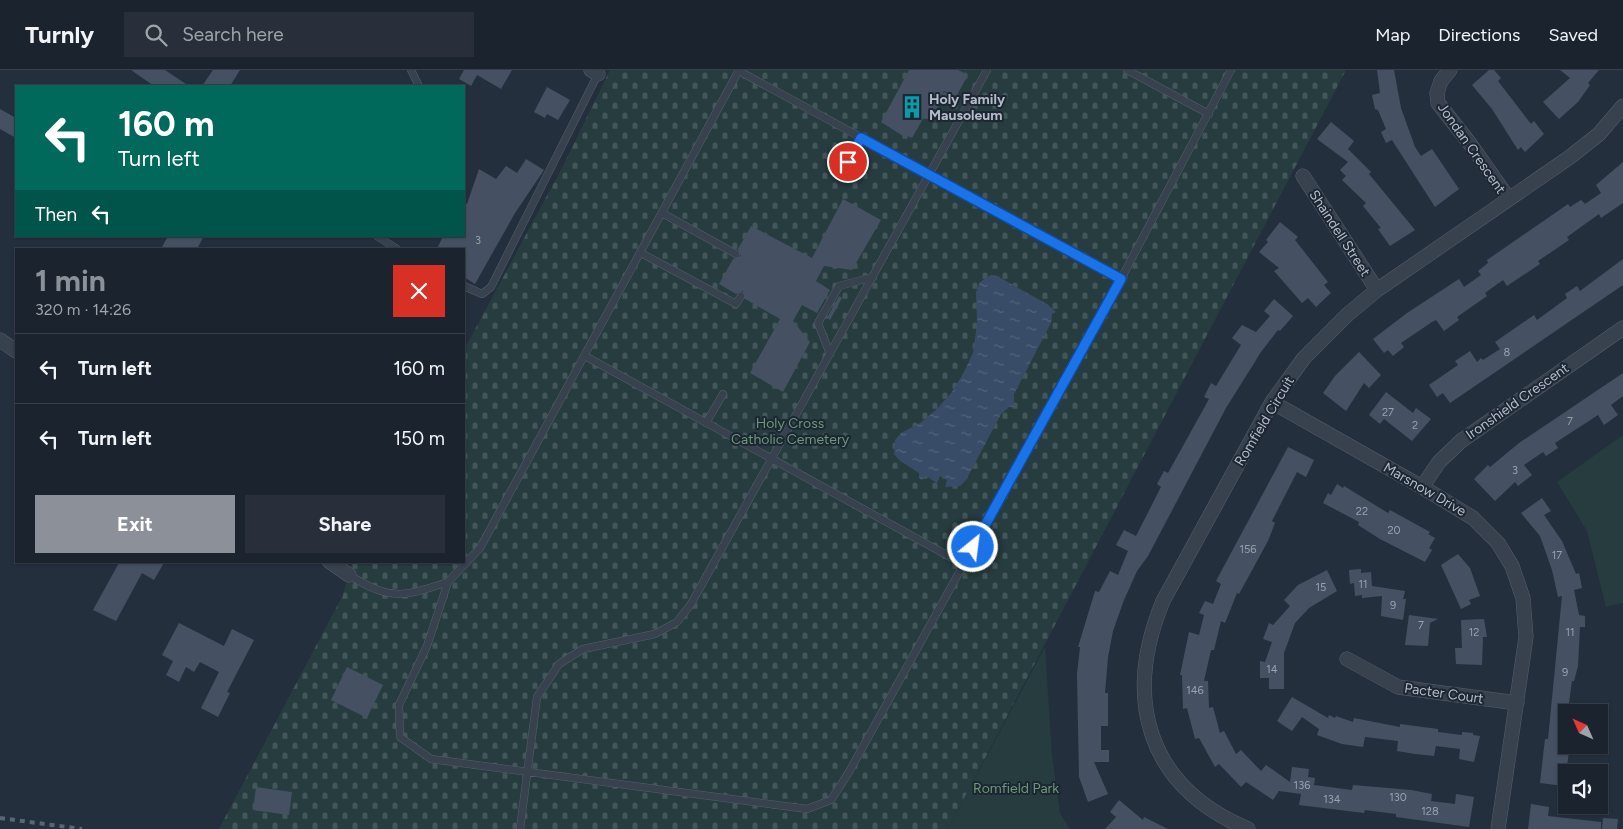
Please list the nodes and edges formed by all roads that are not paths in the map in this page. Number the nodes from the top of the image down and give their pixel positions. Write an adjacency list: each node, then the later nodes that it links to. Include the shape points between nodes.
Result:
1 (411, 70): 8 (lane)
2 (739, 70): 11 (lane); 16 (lane)
3 (986, 70): 13 (lane)
4 (1127, 70): 10 (lane)
5 (1231, 70): 10 (lane)
6 (1450, 70): 15 (street, Jondan Crescent, via 1441,81 1438,103)
7 (594, 72): 23 (lane, via 491,287 482,294)
8 (418, 85)
9 (1623, 106): 15 (street, Romfield Circuit, via 1588,144)
10 (1209, 114): 22 (lane)
11 (861, 138): 12 (lane); 13 (lane)
12 (844, 168)
13 (929, 176): 21 (lane); 22 (lane)
14 (1303, 176): 24 (street, Shaindell Street)
15 (1509, 199): 24 (street, Romfield Circuit)
16 (662, 214): 19 (lane); 20 (lane)
17 (379, 237): 18 (lane)
18 (395, 248)
19 (640, 253): 25 (lane, via 736,304); 30 (lane)
20 (736, 254)
21 (873, 277): 29 (lane); 29 (lane, via 839,286 818,324)
22 (1121, 279): 37 (lane)
23 (465, 286)
24 (1377, 290): 32 (street, Romfield Circuit, via 1321,339)
25 (740, 296)
26 (1623, 328): 35 (street, Ironshield Crescent, via 1461,440 1439,462)
27 (0, 340): 28 (street)
28 (15, 350)
29 (830, 354): 34 (lane)
30 (585, 356): 33 (lane); 39 (lane, via 480,548)
31 (723, 394): 33 (lane)
32 (1272, 402): 35 (street, Marsnow Drive); 44 (street, Romfield Circuit, via 1163,601 1151,632 1144,667 1150,729 1168,769 1202,803)
33 (706, 423): 34 (lane)
34 (772, 459): 37 (lane); 42 (lane, via 691,604 677,622 655,634 583,649 559,664 537,697)
35 (1422, 487): 41 (street, Marsnow Drive, via 1473,518 1498,544 1512,566 1524,598 1526,637)
36 (332, 563): 38 (street)
37 (963, 564): 42 (lane, via 831,800 807,809)
38 (349, 575): 39 (lane, via 374,590 408,595)
39 (448, 582): 42 (lane, via 426,646 400,704 400,737 431,759)
40 (1346, 659): 41 (street, Pacter Court, via 1398,687)
41 (1517, 703): 45 (street, Marsnow Drive)
42 (528, 771): 43 (lane)
43 (520, 829)
44 (1248, 829)
45 (1498, 829)

